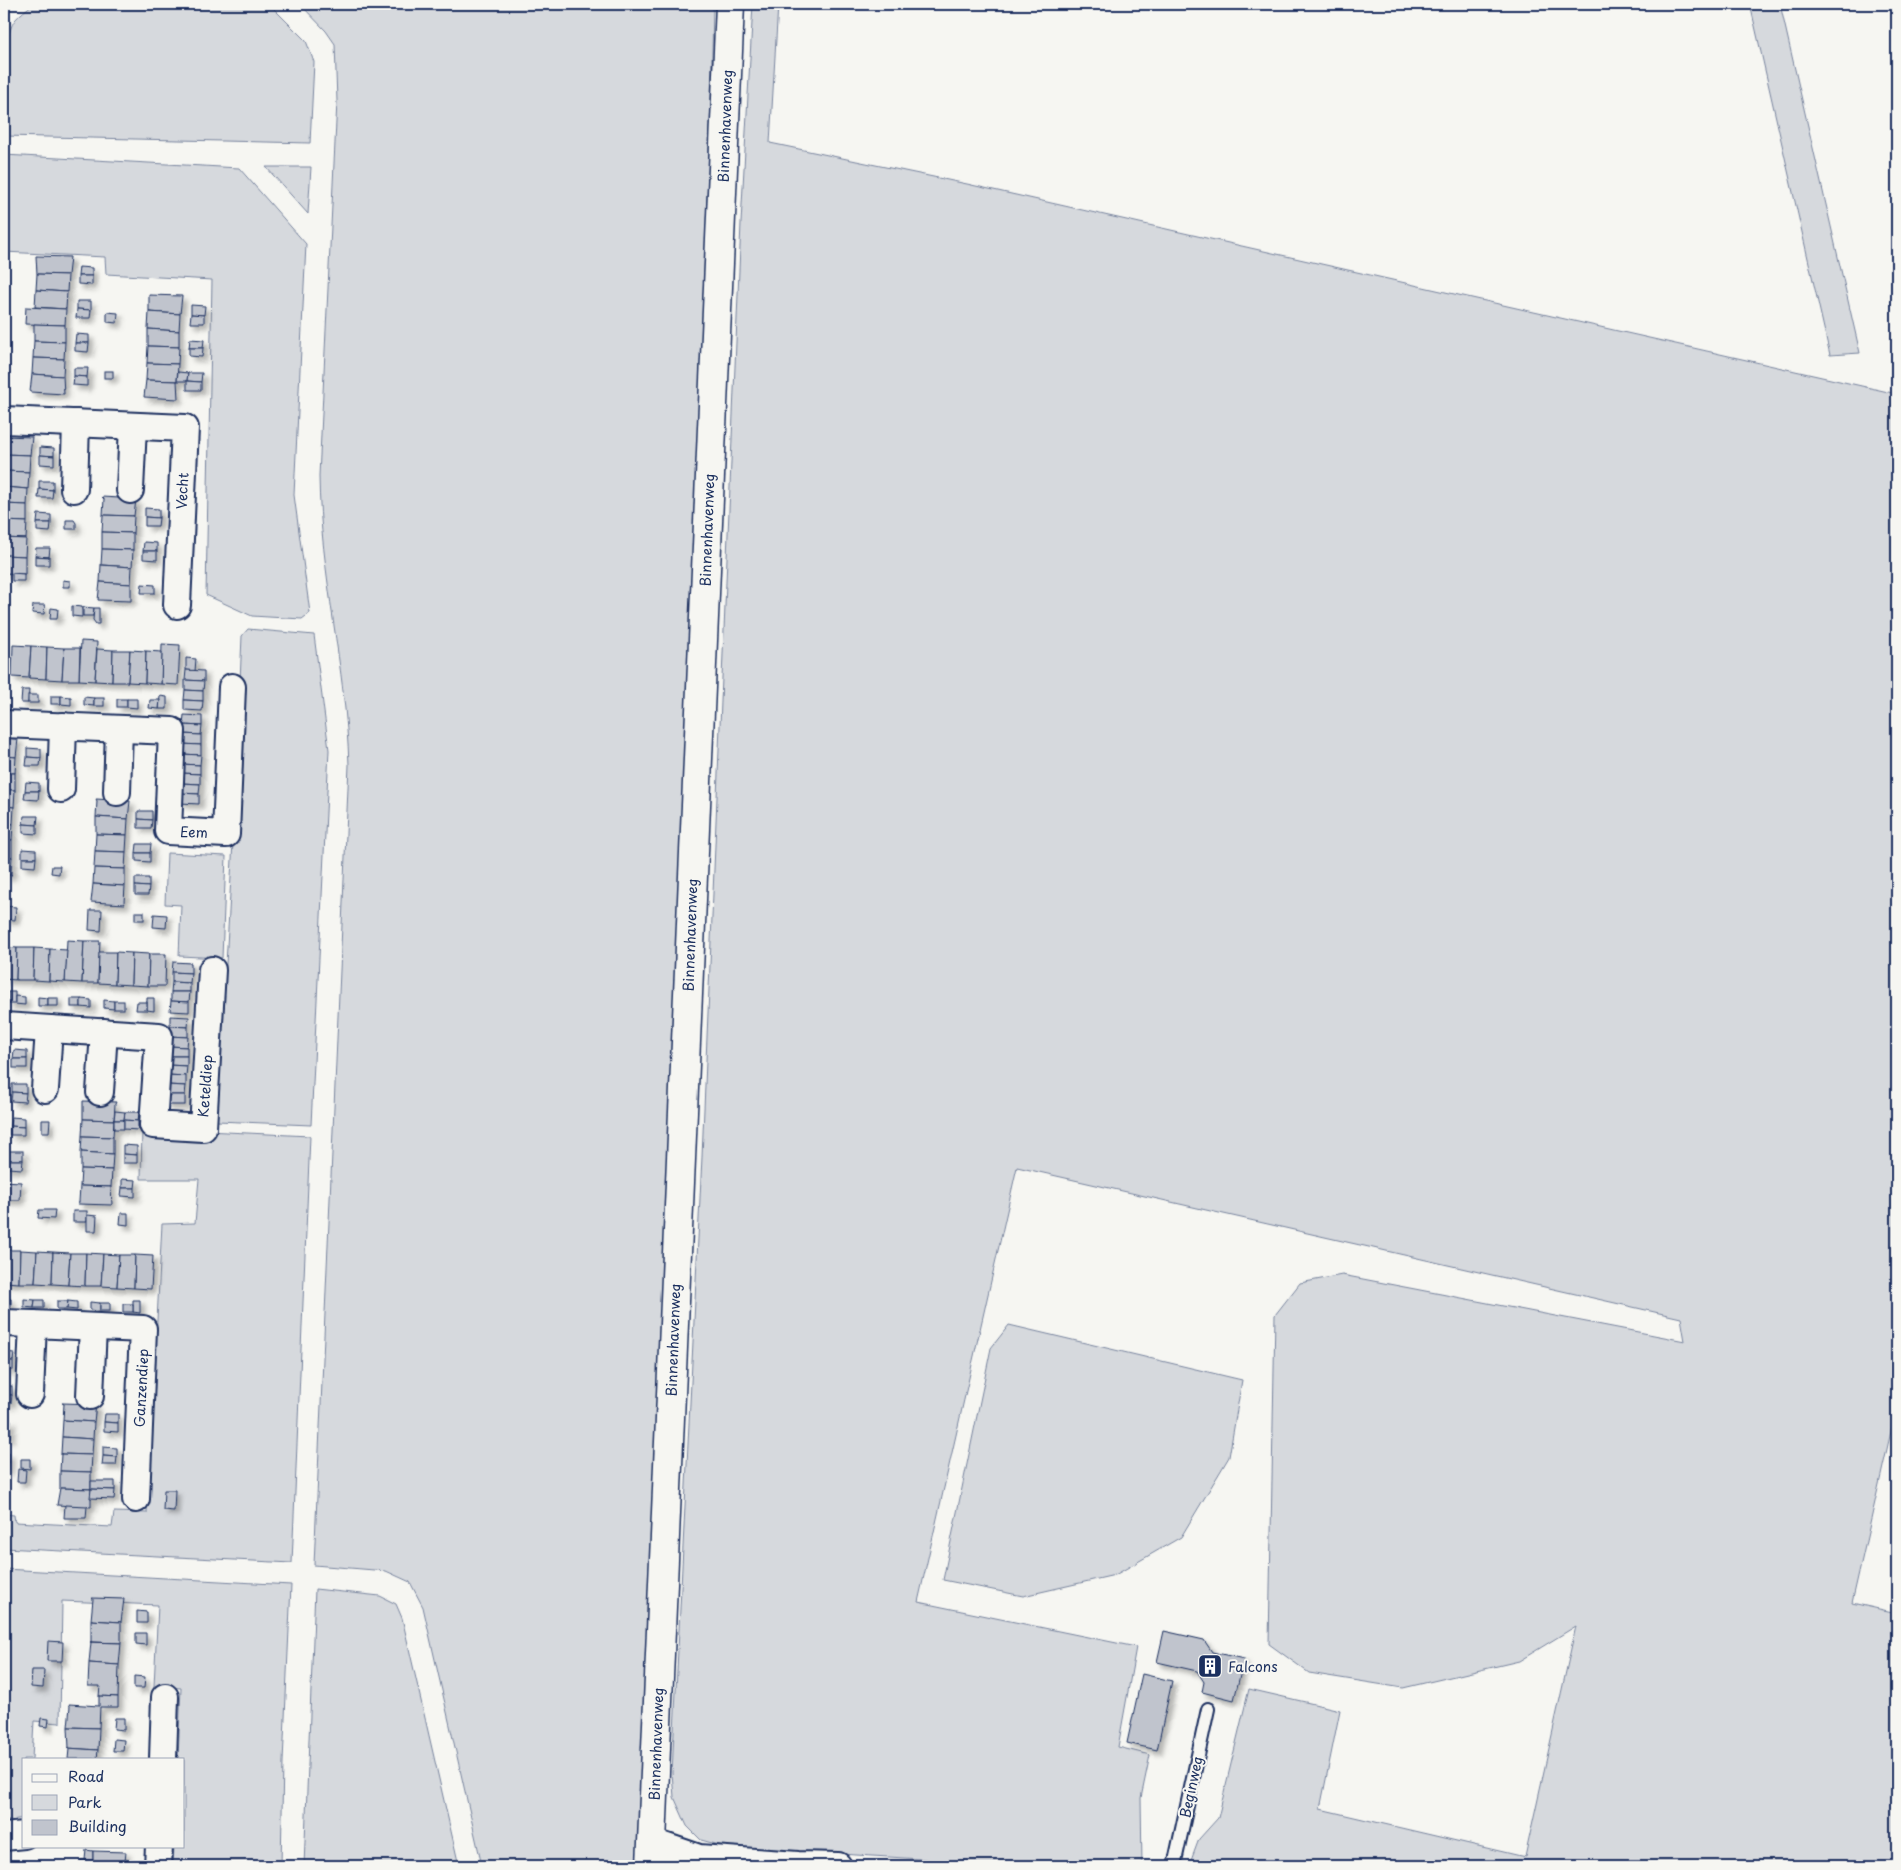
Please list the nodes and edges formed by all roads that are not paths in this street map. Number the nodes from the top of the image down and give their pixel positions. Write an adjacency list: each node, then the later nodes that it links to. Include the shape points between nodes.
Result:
1 (730, 4): 32 (street, Binnenhavenweg)
2 (4, 420): 3 (street, Vecht)
3 (76, 423): 4 (street, Vecht); 5 (street)
4 (133, 426): 6 (street); 7 (street, Vecht, via 185,428)
5 (74, 489)
6 (130, 490)
7 (177, 605)
8 (232, 687): 11 (street, Eem, via 226,834 168,831 172,731)
9 (4, 724): 10 (street, Eem)
10 (63, 726): 11 (street, Eem); 12 (street)
11 (119, 729): 13 (street)
12 (60, 789)
13 (117, 792)
14 (212, 970): 17 (street, Keteldiep, via 202,1128 153,1125 158,1036)
15 (4, 1026): 16 (street, Keteldiep)
16 (49, 1029): 17 (street, Keteldiep); 18 (street)
17 (104, 1032): 19 (street)
18 (45, 1089)
19 (100, 1092)
20 (4, 1323): 21 (street, Ganzendiep)
21 (33, 1324): 22 (street, Ganzendiep); 23 (street)
22 (93, 1327): 24 (street); 25 (street, Ganzendiep, via 144,1329)
23 (30, 1394)
24 (90, 1396)
25 (136, 1498)
26 (165, 1698): 28 (street)
27 (1208, 1708): 36 (lane, Beginweg)
28 (163, 1758)
29 (22, 1835): 30 (street)
30 (4, 1837)
31 (159, 1848): 33 (street)
32 (651, 1854): 34 (street)
33 (158, 1866)
34 (794, 1866): 35 (street)
35 (838, 1866)
36 (1174, 1866)

